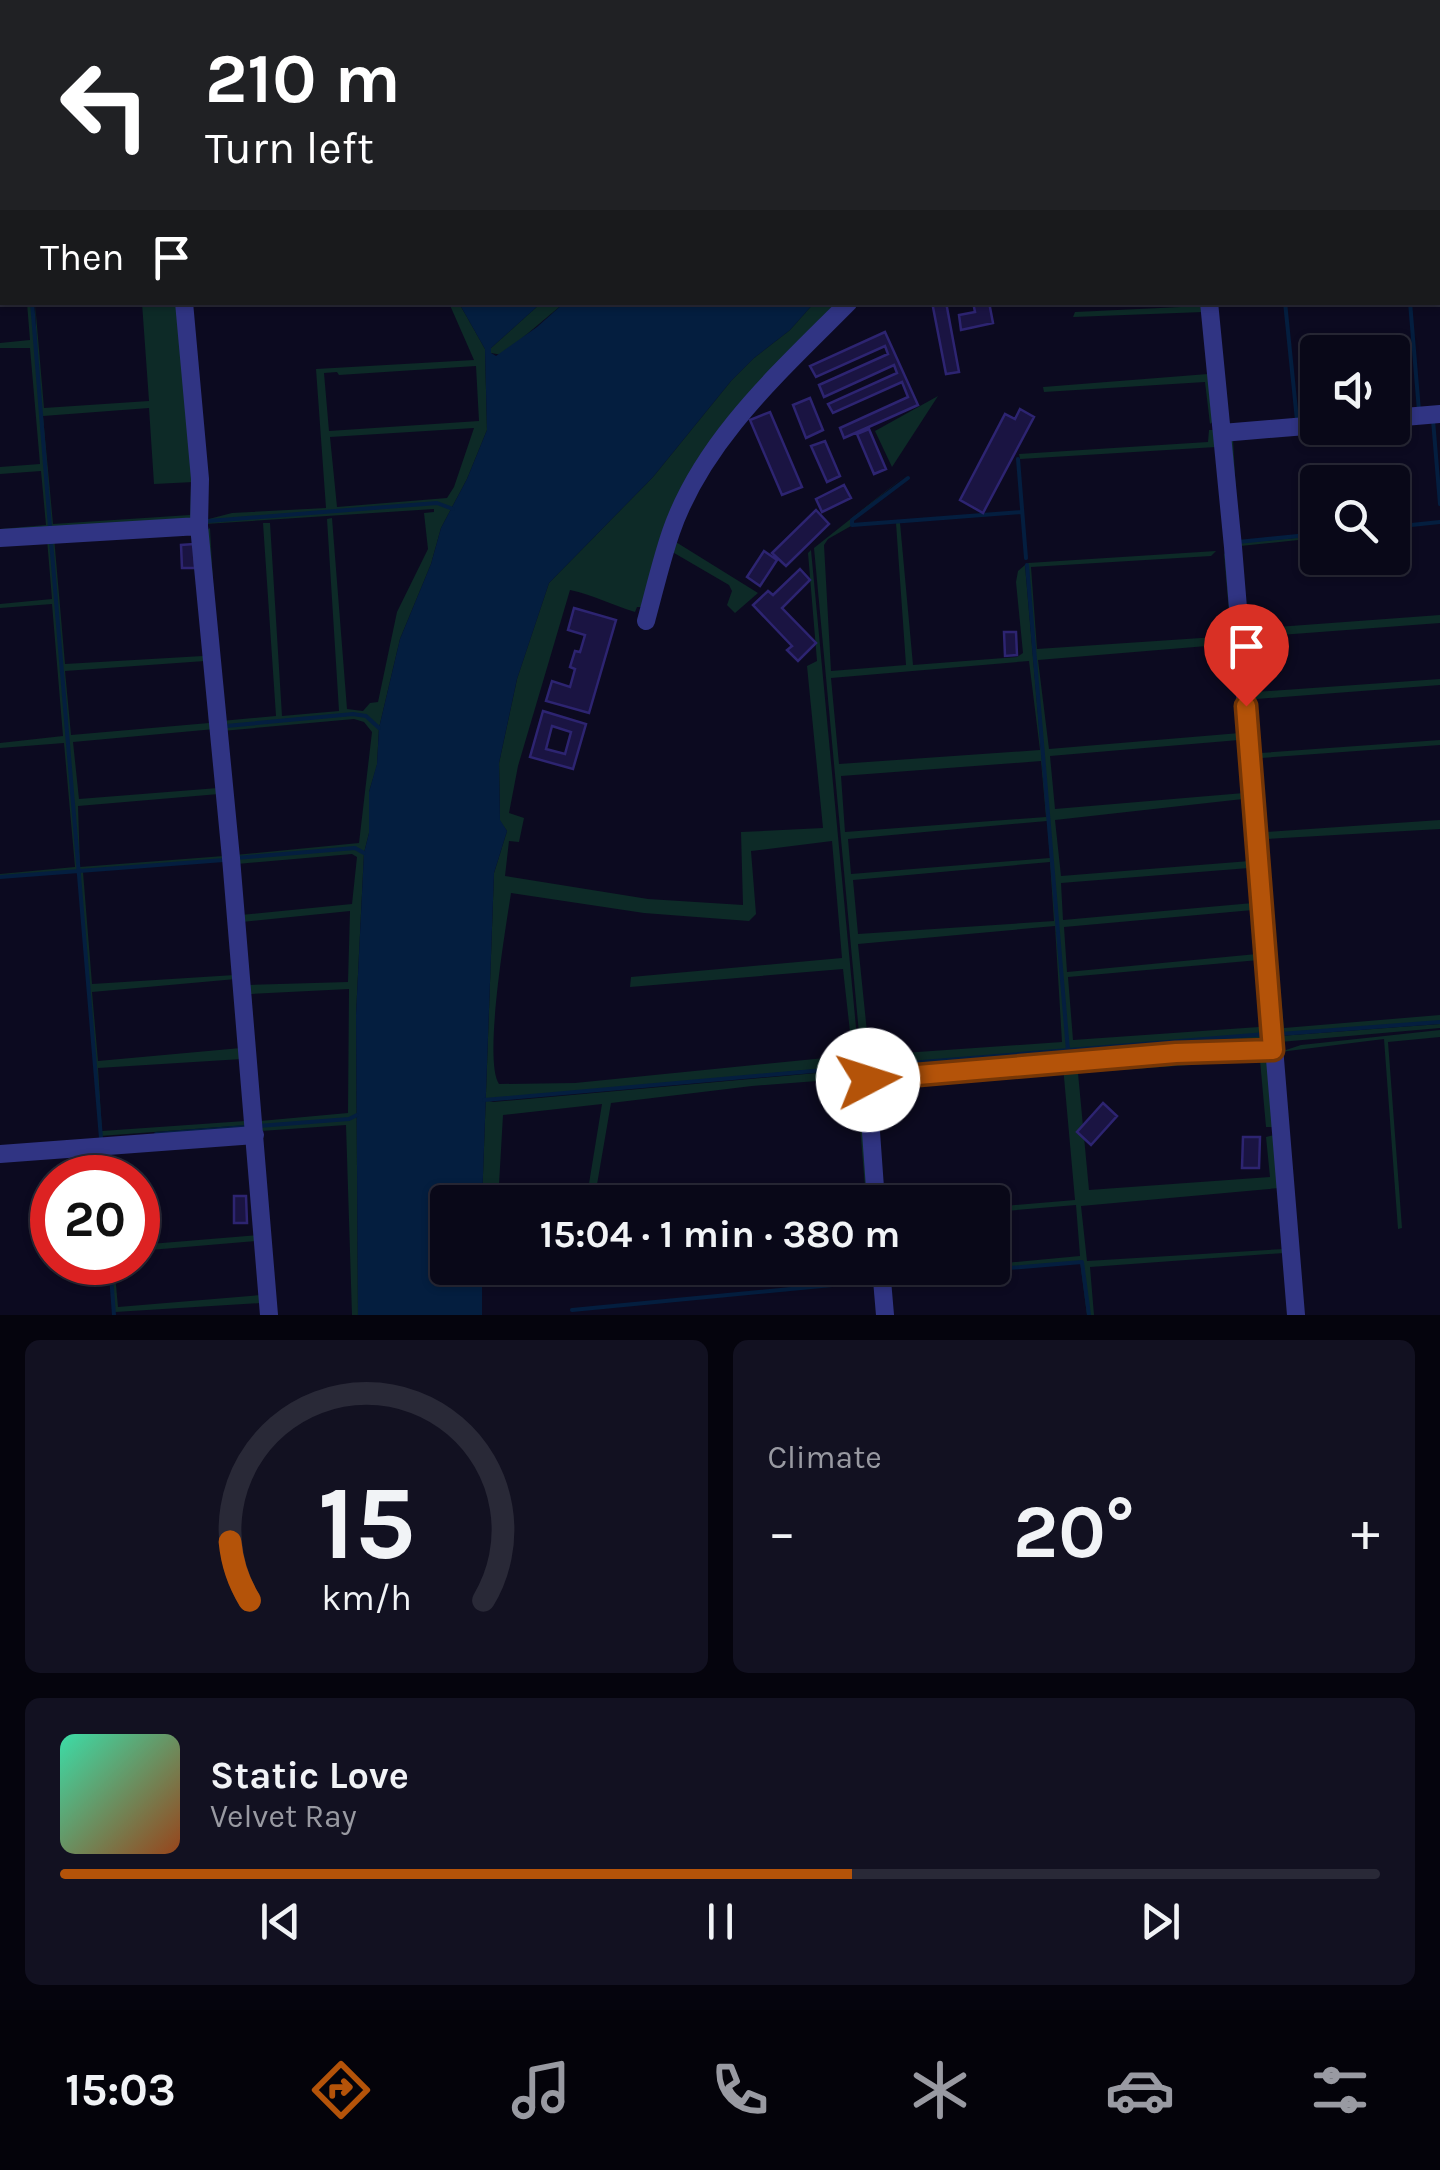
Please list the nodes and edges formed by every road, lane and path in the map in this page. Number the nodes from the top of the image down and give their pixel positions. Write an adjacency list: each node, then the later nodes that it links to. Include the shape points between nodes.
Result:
1 (184, 305): 8 (street)
2 (846, 305): 10 (street, via 724,436 671,530)
3 (1209, 305): 7 (street)
4 (1440, 414): 5 (street)
5 (1410, 416)
6 (1300, 426): 7 (street)
7 (1222, 433): 12 (street)
8 (199, 526): 9 (street); 14 (street)
9 (0, 538)
10 (646, 621)
11 (859, 1044): 13 (street)
12 (1273, 1050): 13 (street, via 906,1076); 20 (street)
13 (873, 1087): 16 (street)
14 (255, 1134): 15 (street); 18 (street)
15 (0, 1154)
16 (875, 1185)
17 (882, 1285): 19 (street)
18 (268, 1315)
19 (885, 1315)
20 (1296, 1315)

